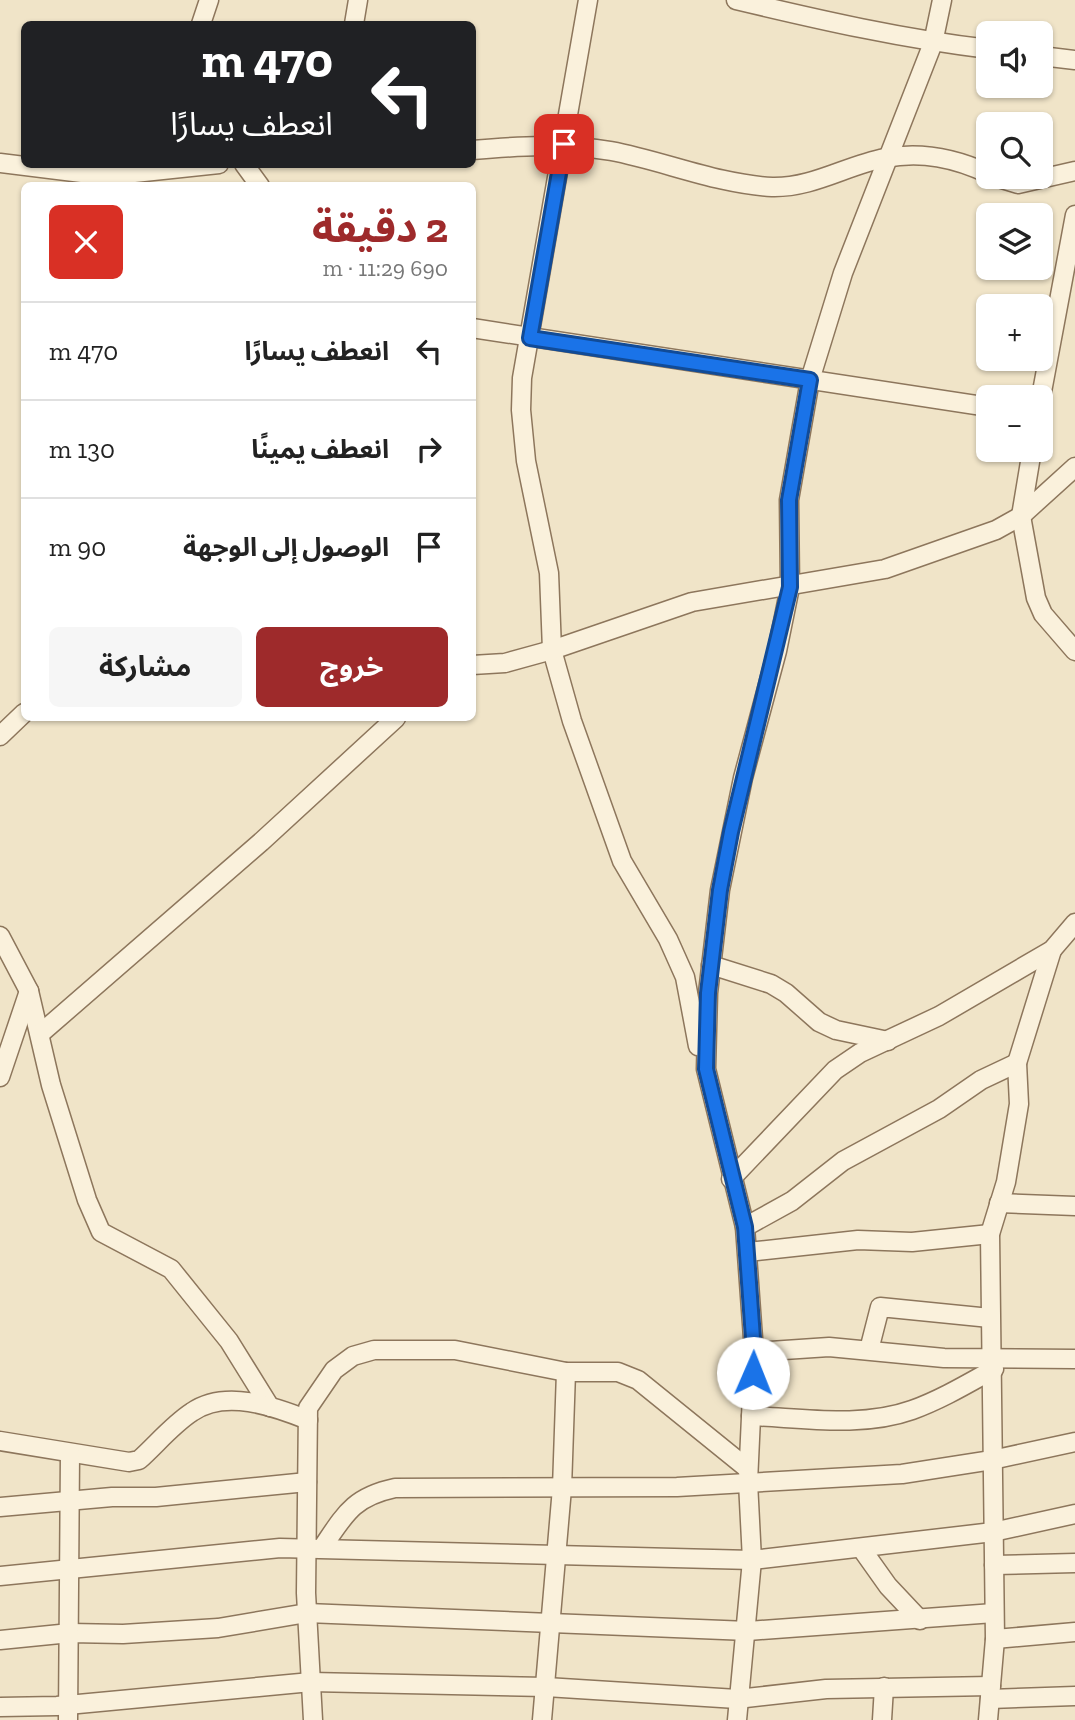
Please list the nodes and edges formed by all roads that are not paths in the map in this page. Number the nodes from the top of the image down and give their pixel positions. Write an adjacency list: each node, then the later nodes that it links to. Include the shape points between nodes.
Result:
1 (209, 0): 6 (street)
2 (358, 0): 7 (street)
3 (588, 0): 12 (street)
4 (736, 0): 8 (street)
5 (942, 0): 8 (street)
6 (202, 21)
7 (354, 21)
8 (933, 43): 9 (street); 14 (street)
9 (976, 48)
10 (1053, 57): 11 (street)
11 (1075, 60)
12 (564, 144): 13 (street); 14 (street, via 773,187 803,184); 25 (street)
13 (476, 150)
14 (885, 158): 19 (street, via 931,155); 26 (street)
15 (0, 163): 16 (street)
16 (21, 166)
17 (41, 168): 21 (street, via 106,176)
18 (195, 168): 21 (street)
19 (976, 169)
20 (1075, 171): 22 (street)
21 (158, 174)
22 (1053, 176)
23 (1075, 215): 27 (street)
24 (476, 329): 25 (street)
25 (530, 338): 26 (street); 33 (street, via 520,410 549,573)
26 (810, 380): 28 (street); 32 (street, via 789,500)
27 (1043, 385)
28 (976, 405)
29 (1030, 462): 31 (street)
30 (1075, 467): 31 (street)
31 (1021, 516): 32 (street, via 996,530 885,569); 34 (street, via 1042,614)
32 (790, 587): 33 (street, via 692,602); 42 (street, via 731,832)
33 (552, 650): 35 (street, via 505,663); 48 (street, via 622,861 685,977)
34 (1075, 651)
35 (476, 665)
36 (21, 716): 38 (street)
37 (393, 721): 44 (street)
38 (0, 736)
39 (1075, 923): 41 (street)
40 (0, 936): 43 (street)
41 (1052, 950): 46 (street); 47 (street)
42 (711, 965): 46 (street, via 771,984 836,1030); 48 (street)
43 (29, 991): 44 (street); 45 (street)
44 (41, 1033): 62 (street, via 51,1085 102,1232 171,1269 229,1341)
45 (6, 1040): 49 (street)
46 (888, 1041): 50 (street, via 835,1070)
47 (1017, 1063): 51 (street, via 1019,1104); 53 (street, via 843,1161 792,1201)
48 (706, 1069): 50 (street)
49 (0, 1077)
50 (731, 1179): 53 (street)
51 (999, 1203): 52 (street); 54 (street)
52 (1075, 1206)
53 (745, 1227): 55 (street)
54 (990, 1234): 55 (street, via 912,1242 858,1240); 56 (street)
55 (748, 1252): 58 (street)
56 (990, 1318): 57 (street, via 880,1307); 60 (street)
57 (869, 1350): 58 (street, via 829,1347); 60 (street)
58 (754, 1352): 63 (street)
59 (1075, 1359): 60 (street)
60 (994, 1364): 63 (street, via 960,1389 896,1415 860,1420); 68 (street)
61 (566, 1372): 64 (street, via 455,1350 374,1350 354,1356 334,1370 308,1408); 69 (street, via 618,1372 638,1380); 71 (street)
62 (270, 1407): 64 (street); 67 (street, via 227,1401 194,1410 139,1460)
63 (751, 1416): 69 (street)
64 (307, 1420): 70 (street)
65 (0, 1441): 67 (street)
66 (1075, 1442): 68 (street)
67 (70, 1453): 72 (street)
68 (992, 1460): 69 (street, via 902,1474); 75 (street)
69 (748, 1476): 71 (street, via 677,1487); 79 (street)
70 (307, 1482): 72 (street); 76 (street)
71 (562, 1488): 76 (street, via 395,1488 372,1493 349,1509); 78 (street)
72 (70, 1502): 73 (street); 82 (street)
73 (0, 1507)
74 (1075, 1514): 75 (street)
75 (993, 1532): 77 (street); 81 (street)
76 (314, 1548): 78 (street); 82 (street, via 223,1552); 84 (street)
77 (861, 1548): 79 (street); 86 (street)
78 (557, 1554): 79 (street); 87 (street)
79 (752, 1560): 88 (street)
80 (1075, 1563): 81 (street)
81 (994, 1565): 85 (street)
82 (71, 1569): 83 (street); 90 (street)
83 (0, 1576)
84 (307, 1613): 87 (street); 90 (street, via 218,1628); 93 (street)
85 (995, 1613): 86 (street); 91 (street)
86 (920, 1620): 88 (street)
87 (551, 1623): 88 (street); 94 (street)
88 (748, 1631): 98 (street)
89 (1075, 1632): 91 (street)
90 (70, 1633): 92 (street); 100 (street)
91 (995, 1639): 96 (street)
92 (0, 1640)
93 (311, 1682): 94 (street); 100 (street); 101 (street)
94 (546, 1687): 98 (street); 102 (street)
95 (884, 1687): 96 (street); 98 (street); 104 (street)
96 (991, 1693): 97 (street); 105 (street)
97 (1075, 1696)
98 (737, 1699): 103 (street)
99 (0, 1707): 100 (street)
100 (67, 1712)
101 (313, 1720)
102 (542, 1720)
103 (737, 1720)
104 (882, 1720)
105 (988, 1720)

